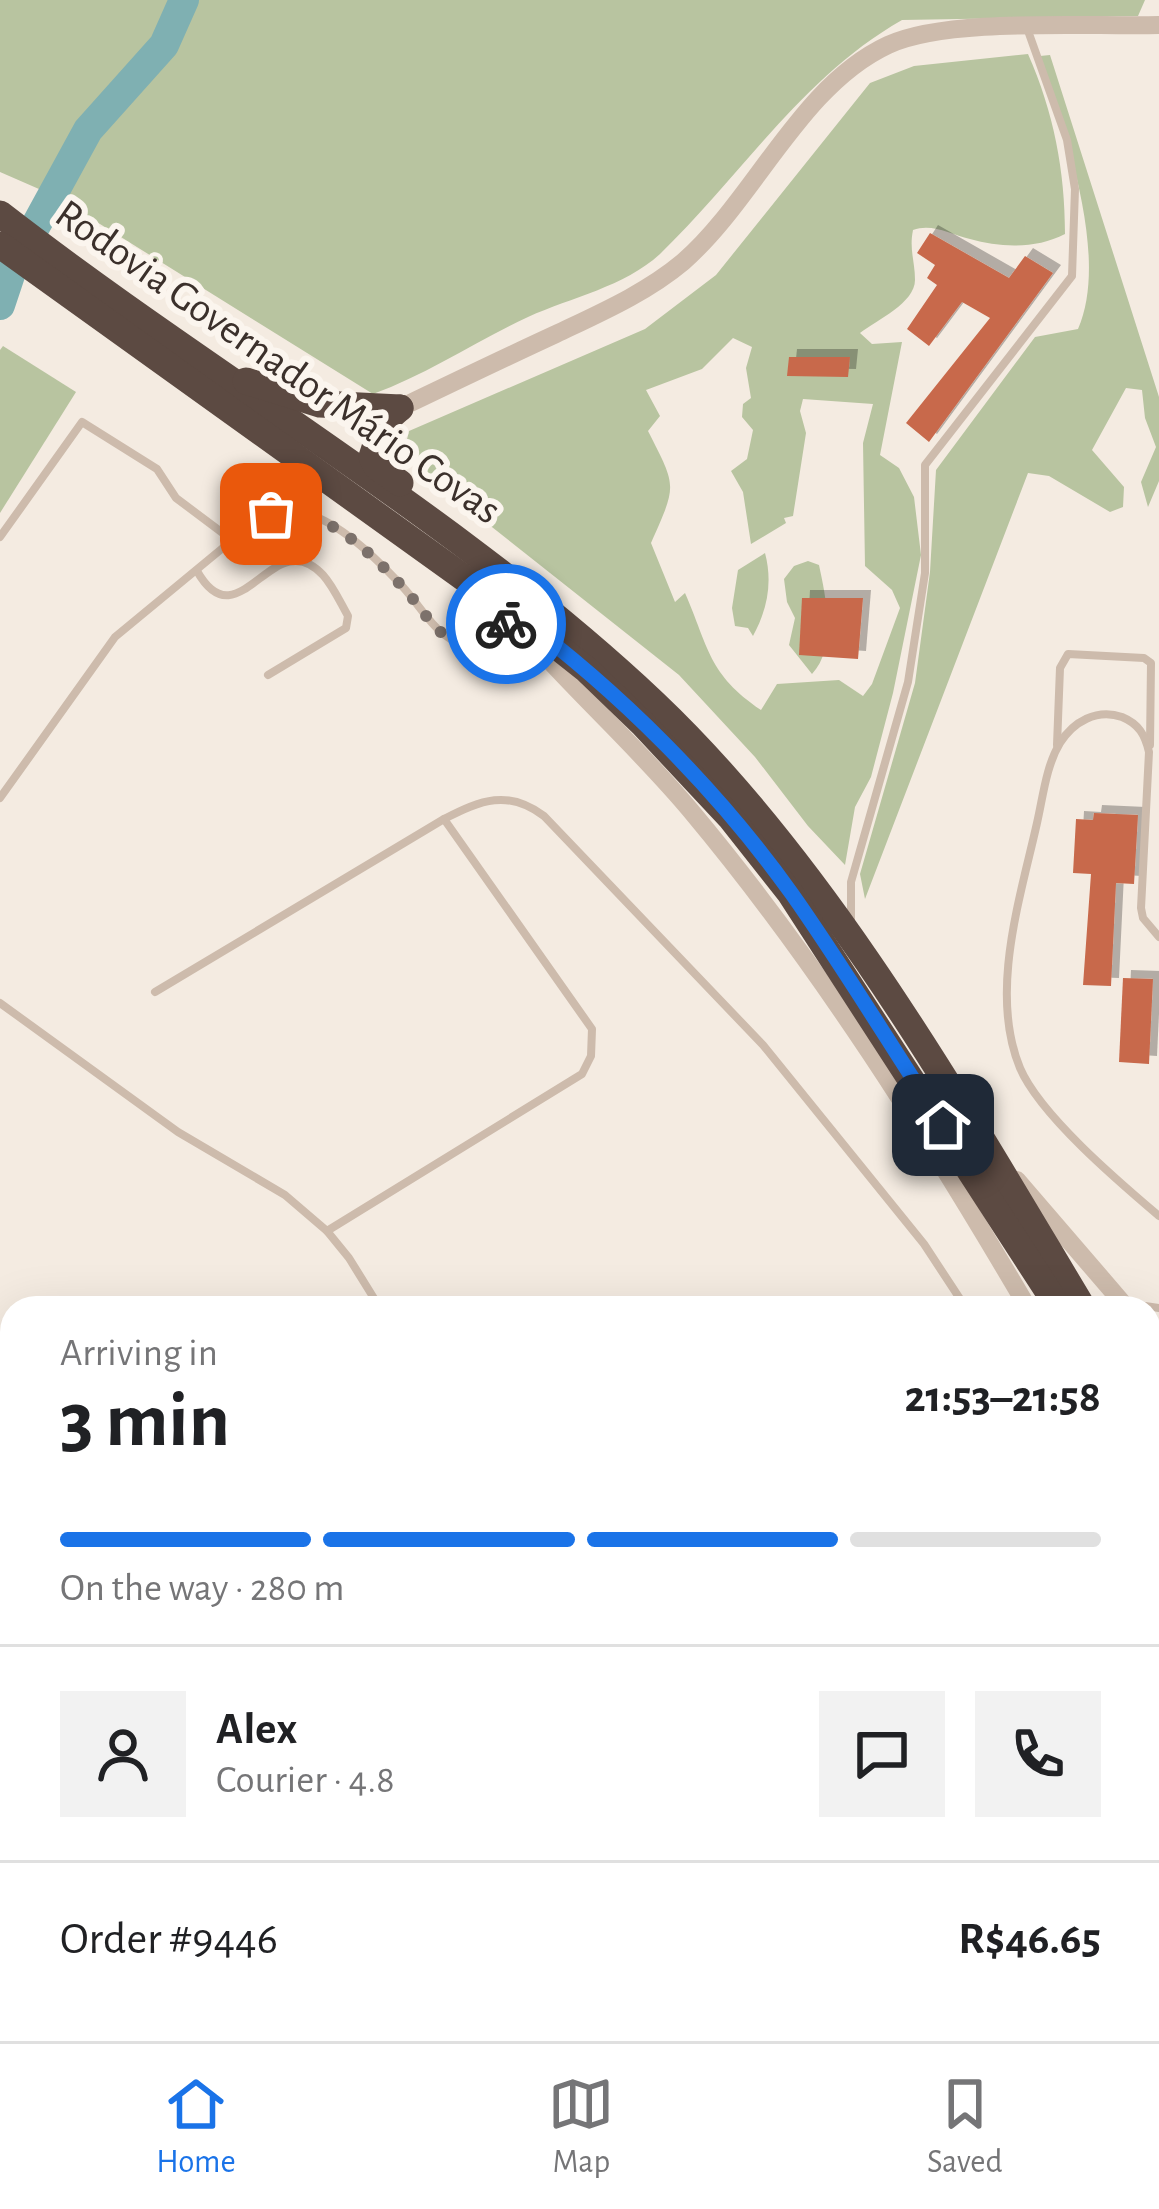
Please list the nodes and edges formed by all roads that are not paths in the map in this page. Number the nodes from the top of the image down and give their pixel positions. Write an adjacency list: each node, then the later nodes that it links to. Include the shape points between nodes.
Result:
1 (1159, 25): 2 (street)
2 (1027, 28): 7 (street, via 921,34 869,56 810,111 682,263 624,301); 19 (lane, via 1067,140 1075,189 1072,276 925,465 925,572 908,682 851,882)
3 (0, 214): 5 (highway, Rodovia Governador Mário Covas)
4 (0, 245): 5 (highway, Rodovia Governador Mário Covas)
5 (74, 286): 6 (highway, Rodovia Governador Mário Covas); 11 (highway, Rodovia Governador Mário Covas)
6 (211, 368): 7 (highway, via 314,403); 12 (highway, Rodovia Governador Mário Covas, via 508,577)
7 (400, 408): 12 (highway, via 375,442 377,467 502,559)
8 (0, 537): 9 (lane, via 82,422 157,469 176,498)
9 (232, 540): 10 (lane); 11 (lane, via 271,514 301,513 378,563 453,642 487,644)
10 (197, 571): 13 (lane, via 222,597 285,561 325,576 348,616 346,628); 16 (lane, via 115,637)
11 (525, 621): 27 (street, via 547,658 691,811 781,927); 28 (highway, Rodovia Governador Mário Covas, via 657,739 790,892)
12 (599, 653): 19 (highway, Rodovia Governador Mário Covas, via 723,775)
13 (268, 675)
14 (1057, 747): 15 (lane, via 1082,721 1113,715 1138,726); 15 (lane, via 1067,654 1144,658 1153,673); 23 (lane, via 1011,951 1009,1034 1022,1072 1050,1112)
15 (1149, 752): 18 (lane, via 1141,908)
16 (0, 798)
17 (445, 818): 20 (lane); 24 (lane, via 592,1029 591,1056 582,1073); 26 (lane, via 496,797 544,816 763,1045)
18 (1159, 937)
19 (851, 942): 22 (highway, Rodovia Governador Mário Covas)
20 (155, 992)
21 (0, 1003): 24 (lane)
22 (984, 1142): 29 (highway, Rodovia Governador Mário Covas); 30 (street)
23 (1159, 1216)
24 (327, 1231): 25 (lane)
25 (373, 1296)
26 (958, 1296)
27 (1021, 1296)
28 (1051, 1296)
29 (1076, 1296)
30 (1117, 1296)

